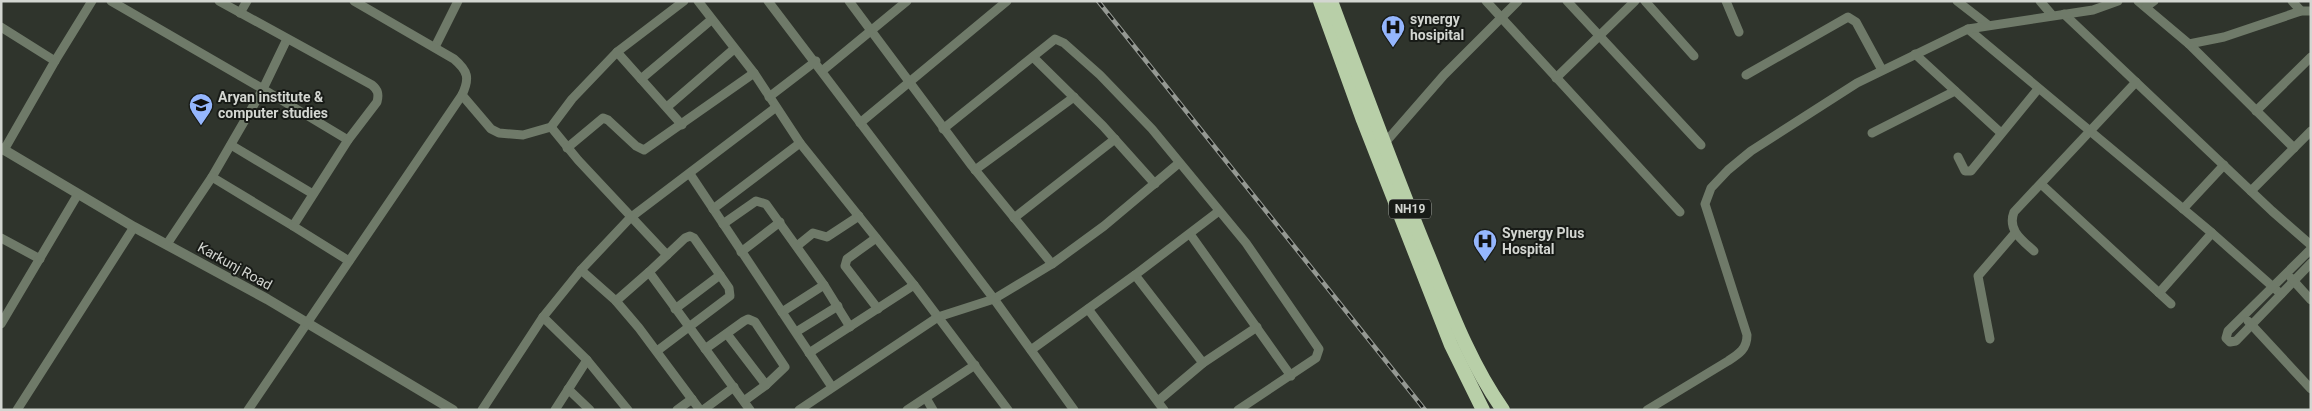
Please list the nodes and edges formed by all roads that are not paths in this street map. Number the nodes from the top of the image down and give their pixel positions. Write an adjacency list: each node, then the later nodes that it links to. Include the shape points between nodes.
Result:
1 (92, 1): 49 (street)
2 (111, 1): 59 (street)
3 (219, 1): 29 (street)
4 (247, 1): 29 (street)
5 (354, 1): 42 (street)
6 (458, 1): 42 (street)
7 (684, 1): 44 (street)
8 (698, 1): 33 (street)
9 (768, 1): 50 (street)
10 (849, 1): 37 (street)
11 (907, 1): 37 (street)
12 (1007, 1): 57 (street)
13 (1320, 1): 189 (highway, NH19, via 1451,345)
14 (1331, 1): 79 (highway, NH19)
15 (1486, 1): 32 (street)
16 (1518, 1): 32 (street)
17 (1567, 1): 39 (street)
18 (1635, 1): 39 (street)
19 (1646, 1): 47 (street)
20 (1726, 1): 38 (street)
21 (1957, 1): 34 (street)
22 (2040, 1): 31 (street)
23 (2118, 1): 30 (street, via 2093,10)
24 (2154, 1): 26 (street)
25 (2292, 1): 27 (street)
26 (2142, 4): 41 (street)
27 (2301, 11): 28 (street); 41 (street, via 2224,37)
28 (2311, 11)
29 (240, 13): 40 (street)
30 (2064, 14): 31 (street); 58 (street)
31 (2052, 15): 34 (street)
32 (1501, 16): 55 (street); 79 (street)
33 (711, 20): 43 (street); 56 (street)
34 (1988, 25): 36 (street)
35 (1, 27): 49 (street)
36 (1968, 29): 45 (street); 60 (street)
37 (870, 30): 52 (street); 57 (street)
38 (1740, 32)
39 (1600, 36): 55 (street); 81 (street)
40 (287, 39): 59 (street); 77 (street, via 377,90 377,102)
41 (2189, 44): 67 (street)
42 (434, 47): 62 (street, via 464,67 468,75)
43 (734, 49): 53 (street); 65 (street)
44 (617, 52): 56 (street); 70 (street, via 572,99)
45 (1915, 54): 51 (street); 61 (street)
46 (1034, 56): 64 (street); 71 (street); 86 (street, via 1056,40 1064,43 1152,129)
47 (1694, 56)
48 (2311, 57): 67 (street)
49 (55, 61): 84 (street)
50 (816, 61): 52 (street); 63 (street)
51 (1882, 70): 54 (street, via 1856,22 1848,17); 191 (street, via 1751,151 1711,188 1705,204 1747,335 1747,344 1728,361)
52 (822, 71): 68 (street)
53 (754, 73): 63 (street); 69 (street)
54 (1746, 76)
55 (1556, 78): 99 (street)
56 (641, 79): 65 (street)
57 (908, 81): 68 (street); 71 (street)
58 (2136, 82): 73 (street); 87 (street)
59 (263, 89): 77 (street); 80 (street)
60 (2038, 89): 73 (street); 75 (street)
61 (1955, 91): 74 (street); 75 (street)
62 (462, 94): 70 (street, via 499,134 523,135); 120 (street)
63 (769, 97): 66 (street)
64 (1074, 97): 76 (street); 88 (street)
65 (667, 107): 69 (street)
66 (775, 108): 78 (street); 89 (street)
67 (2256, 111): 83 (street)
68 (860, 123): 134 (street)
69 (682, 125): 82 (street, via 648,148 641,149 603,118)
70 (550, 128): 82 (street)
71 (943, 128): 88 (street)
72 (2311, 130): 83 (street)
73 (2088, 131): 92 (street); 97 (street)
74 (1872, 133)
75 (2001, 133): 85 (street, via 1969,173)
76 (1115, 138): 91 (street); 102 (street)
77 (348, 140): 95 (street)
78 (800, 143): 96 (street); 100 (street)
79 (1383, 144): 190 (highway, NH19, via 1459,330)
80 (231, 145): 90 (street); 95 (street)
81 (1701, 145)
82 (567, 148): 101 (street)
83 (2294, 148): 93 (street)
84 (3, 149): 94 (street, Karkunj Road)
85 (1958, 158)
86 (1179, 163): 91 (street); 98 (street)
87 (2224, 165): 93 (street); 97 (street)
88 (975, 170): 102 (street)
89 (690, 174): 96 (street); 101 (street)
90 (212, 177): 105 (street); 112 (street)
91 (1155, 184): 122 (street)
92 (2042, 184): 107 (street, via 2014,212); 132 (street)
93 (2251, 191): 113 (street)
94 (78, 194): 106 (street, Karkunj Road); 119 (street)
95 (313, 194): 105 (street)
96 (713, 209): 104 (street)
97 (2183, 209): 108 (street)
98 (1219, 210): 109 (street); 162 (street, via 1246,243 1319,349 1316,358)
99 (1680, 212)
100 (859, 216): 111 (street); 114 (street, via 827,238 813,233)
101 (630, 218): 118 (street); 123 (street)
102 (1014, 218): 122 (street)
103 (780, 222): 104 (street, via 766,204 756,201); 114 (street); 117 (street)
104 (723, 224): 117 (street)
105 (293, 226): 120 (street)
106 (134, 227): 112 (street, Karkunj Road); 174 (street)
107 (2015, 233): 116 (street); 154 (street, via 1978,276)
108 (2212, 233): 131 (street); 132 (street)
109 (1190, 234): 127 (street); 149 (street)
110 (1, 238): 119 (street)
111 (876, 238): 130 (street); 140 (street, via 847,259 845,266)
112 (167, 244): 147 (street, Karkunj Road)
113 (2311, 245)
114 (797, 246): 129 (street)
115 (2311, 249): 125 (street)
116 (2034, 251)
117 (741, 252): 142 (street)
118 (667, 254): 124 (street); 126 (street, via 690,236)
119 (40, 259): 146 (street)
120 (350, 261): 147 (street)
121 (2311, 262): 128 (street)
122 (1052, 264): 134 (street)
123 (581, 270): 136 (street); 144 (street)
124 (649, 272): 136 (street); 139 (street)
125 (2286, 273): 128 (street); 131 (street)
126 (720, 275): 139 (street); 150 (street, via 729,288 730,296)
127 (1135, 275): 141 (street); 160 (street)
128 (2293, 281): 133 (street); 135 (street)
129 (824, 285): 138 (street); 142 (street)
130 (914, 285): 140 (street); 145 (street)
131 (2272, 286): 133 (street); 143 (street)
132 (2159, 293): 137 (street)
133 (2281, 294): 148 (street)
134 (994, 299): 145 (street); 156 (street)
135 (2311, 300)
136 (616, 301): 157 (street)
137 (2171, 304)
138 (838, 306): 151 (street); 152 (street)
139 (675, 309): 150 (street)
140 (878, 309): 151 (street)
141 (1088, 310): 156 (street); 171 (street)
142 (782, 312): 152 (street)
143 (2243, 316): 148 (street); 148 (street, via 2226,334 2230,342 2236,341)
144 (543, 317): 159 (street); 176 (street)
145 (938, 317): 161 (street); 165 (street)
146 (1, 324)
147 (308, 324): 173 (street, Karkunj Road); 175 (street)
148 (2251, 324): 167 (street)
149 (1257, 326): 160 (street); 162 (street)
150 (688, 327): 155 (street); 157 (street)
151 (850, 327): 158 (street)
152 (796, 332): 158 (street)
153 (727, 334): 155 (street); 163 (street); 163 (street, via 748,319 755,322 785,367)
154 (1990, 339)
155 (705, 349): 164 (street)
156 (1031, 350): 186 (street)
157 (657, 351): 169 (street)
158 (810, 353): 165 (street)
159 (587, 360): 166 (street); 179 (street)
160 (1202, 363): 171 (street)
161 (975, 365): 168 (street); 185 (street)
162 (1291, 376): 188 (street)
163 (766, 385): 170 (street)
164 (734, 387): 170 (street); 181 (street)
165 (832, 387): 172 (street)
166 (568, 389): 177 (street); 178 (street)
167 (2311, 389)
168 (926, 398): 183 (street); 184 (street)
169 (692, 399): 180 (street); 181 (street)
170 (744, 401): 182 (street)
171 (1158, 401): 187 (street)
172 (804, 408)
173 (448, 409)
174 (17, 410)
175 (248, 410)
176 (482, 410)
177 (555, 410)
178 (590, 410)
179 (628, 410)
180 (677, 410)
181 (702, 410)
182 (750, 410)
183 (907, 410)
184 (933, 410)
185 (1008, 410)
186 (1074, 410)
187 (1164, 410)
188 (1238, 410)
189 (1484, 410)
190 (1503, 410)
191 (1647, 410)

